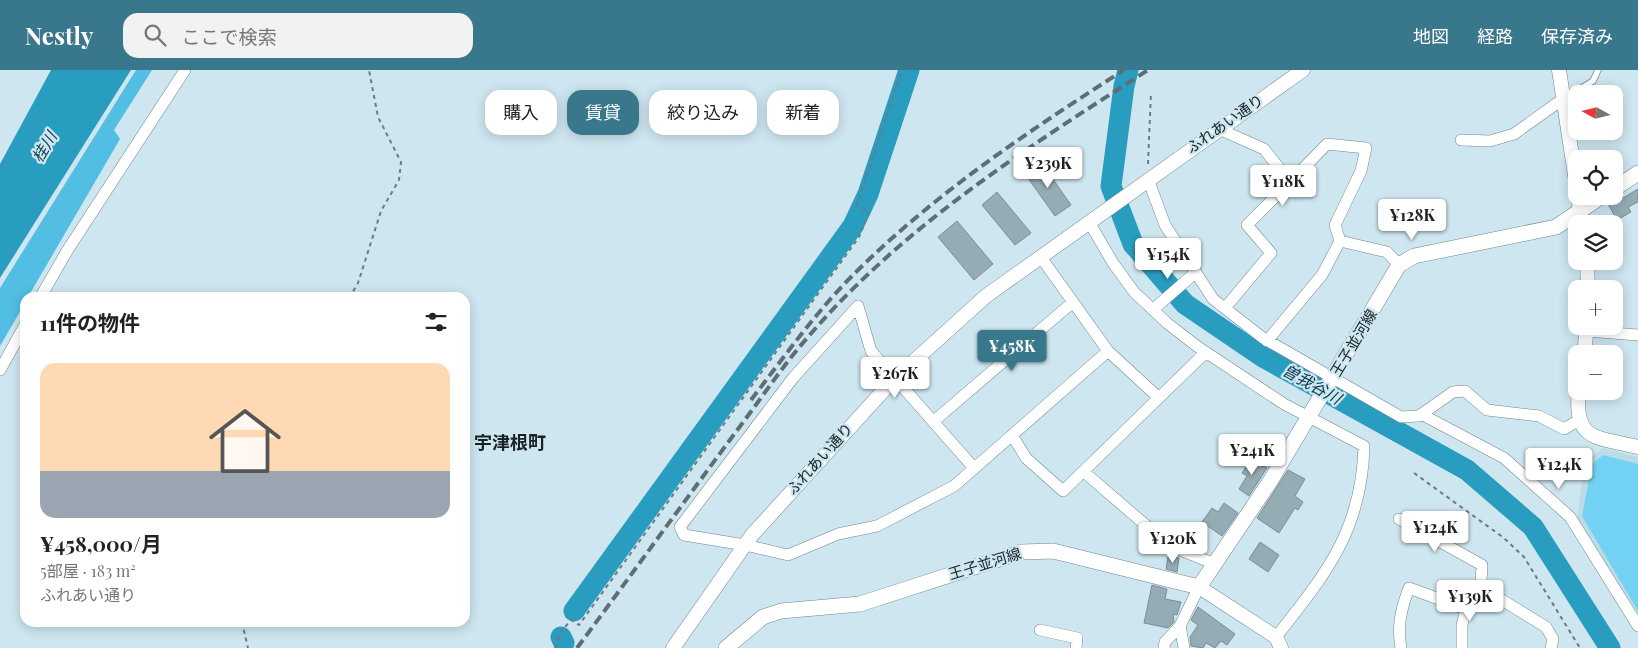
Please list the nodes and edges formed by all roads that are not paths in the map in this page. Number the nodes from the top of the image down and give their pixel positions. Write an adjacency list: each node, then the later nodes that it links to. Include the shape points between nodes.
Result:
1 (185, 70): 19 (street)
2 (1303, 70): 6 (street, ふれあい通り)
3 (1559, 70): 5 (street)
4 (1598, 70): 5 (lane, via 1593,81)
5 (1564, 99): 7 (street, via 1514,134 1490,141); 8 (street)
6 (1218, 129): 10 (street, ふれあい通り); 11 (street, via 1264,149)
7 (1461, 140)
8 (1571, 150)
9 (1638, 173): 12 (main road)
10 (1148, 179): 14 (street, ふれあい通り); 18 (street, via 1164,225)
11 (1290, 182): 15 (street, via 1327,144 1366,148 1361,171 1335,225); 22 (street, via 1248,225 1271,252)
12 (1623, 183)
13 (1580, 210): 17 (main road, via 1556,227 1414,256)
14 (1089, 222): 16 (street, ふれあい通り); 28 (street, via 1134,292 1152,311)
15 (1340, 241): 17 (street, via 1387,252); 26 (street, via 1322,275)
16 (1040, 256): 20 (street); 30 (street, ふれあい通り, via 986,296)
17 (1400, 265): 31 (main road, 王子並河線)
18 (1196, 272): 21 (street); 22 (street, via 1213,299)
19 (43, 292)
20 (1073, 302): 27 (street); 37 (street)
21 (1156, 307)
22 (1225, 308): 26 (street)
23 (1623, 333): 25 (street)
24 (20, 334): 29 (street)
25 (1638, 335)
26 (1267, 340): 31 (street)
27 (1108, 351): 32 (street); 38 (street)
28 (1206, 352): 32 (street); 35 (street, via 1284,404)
29 (0, 370)
30 (894, 379): 37 (street); 43 (street, ふれあい通り); 43 (street, via 871,351 858,306 793,378 680,527 684,535)
31 (1331, 381): 34 (street, via 1401,417); 35 (main road, 王子並河線)
32 (1159, 398): 41 (street)
33 (1578, 400): 36 (street)
34 (1421, 414): 36 (street, via 1453,392 1465,391 1487,410 1539,416 1564,429); 49 (street, via 1504,458 1570,517)
35 (1311, 415): 44 (main road, 王子並河線); 51 (street, via 1364,446 1360,492 1348,531 1331,564)
36 (1579, 420): 39 (street, via 1591,435)
37 (934, 421): 40 (street)
38 (1012, 435): 40 (street); 41 (street, via 1026,458 1063,492)
39 (1638, 447)
40 (974, 468): 43 (street, via 954,486 876,526 838,534 788,555)
41 (1084, 472): 44 (street, via 1170,546)
42 (1399, 519): 45 (street, via 1482,564)
43 (745, 545): 52 (street, ふれあい通り)
44 (1215, 564): 46 (main road, 王子並河線)
45 (1481, 582): 47 (street); 59 (street, via 1502,600 1546,627 1553,639)
46 (1199, 587): 48 (street); 51 (street); 53 (main road, 王子並河線, via 1053,551 1032,550 860,604 781,611 763,617)
47 (1466, 609): 57 (street, via 1409,588 1398,631); 58 (street)
48 (1180, 626): 55 (street, via 1165,642); 56 (street)
49 (1638, 626)
50 (1040, 630): 54 (street, via 1077,638)
51 (1278, 643)
52 (673, 648)
53 (726, 648)
54 (1076, 648)
55 (1164, 648)
56 (1184, 648)
57 (1401, 648)
58 (1462, 648)
59 (1551, 648)

